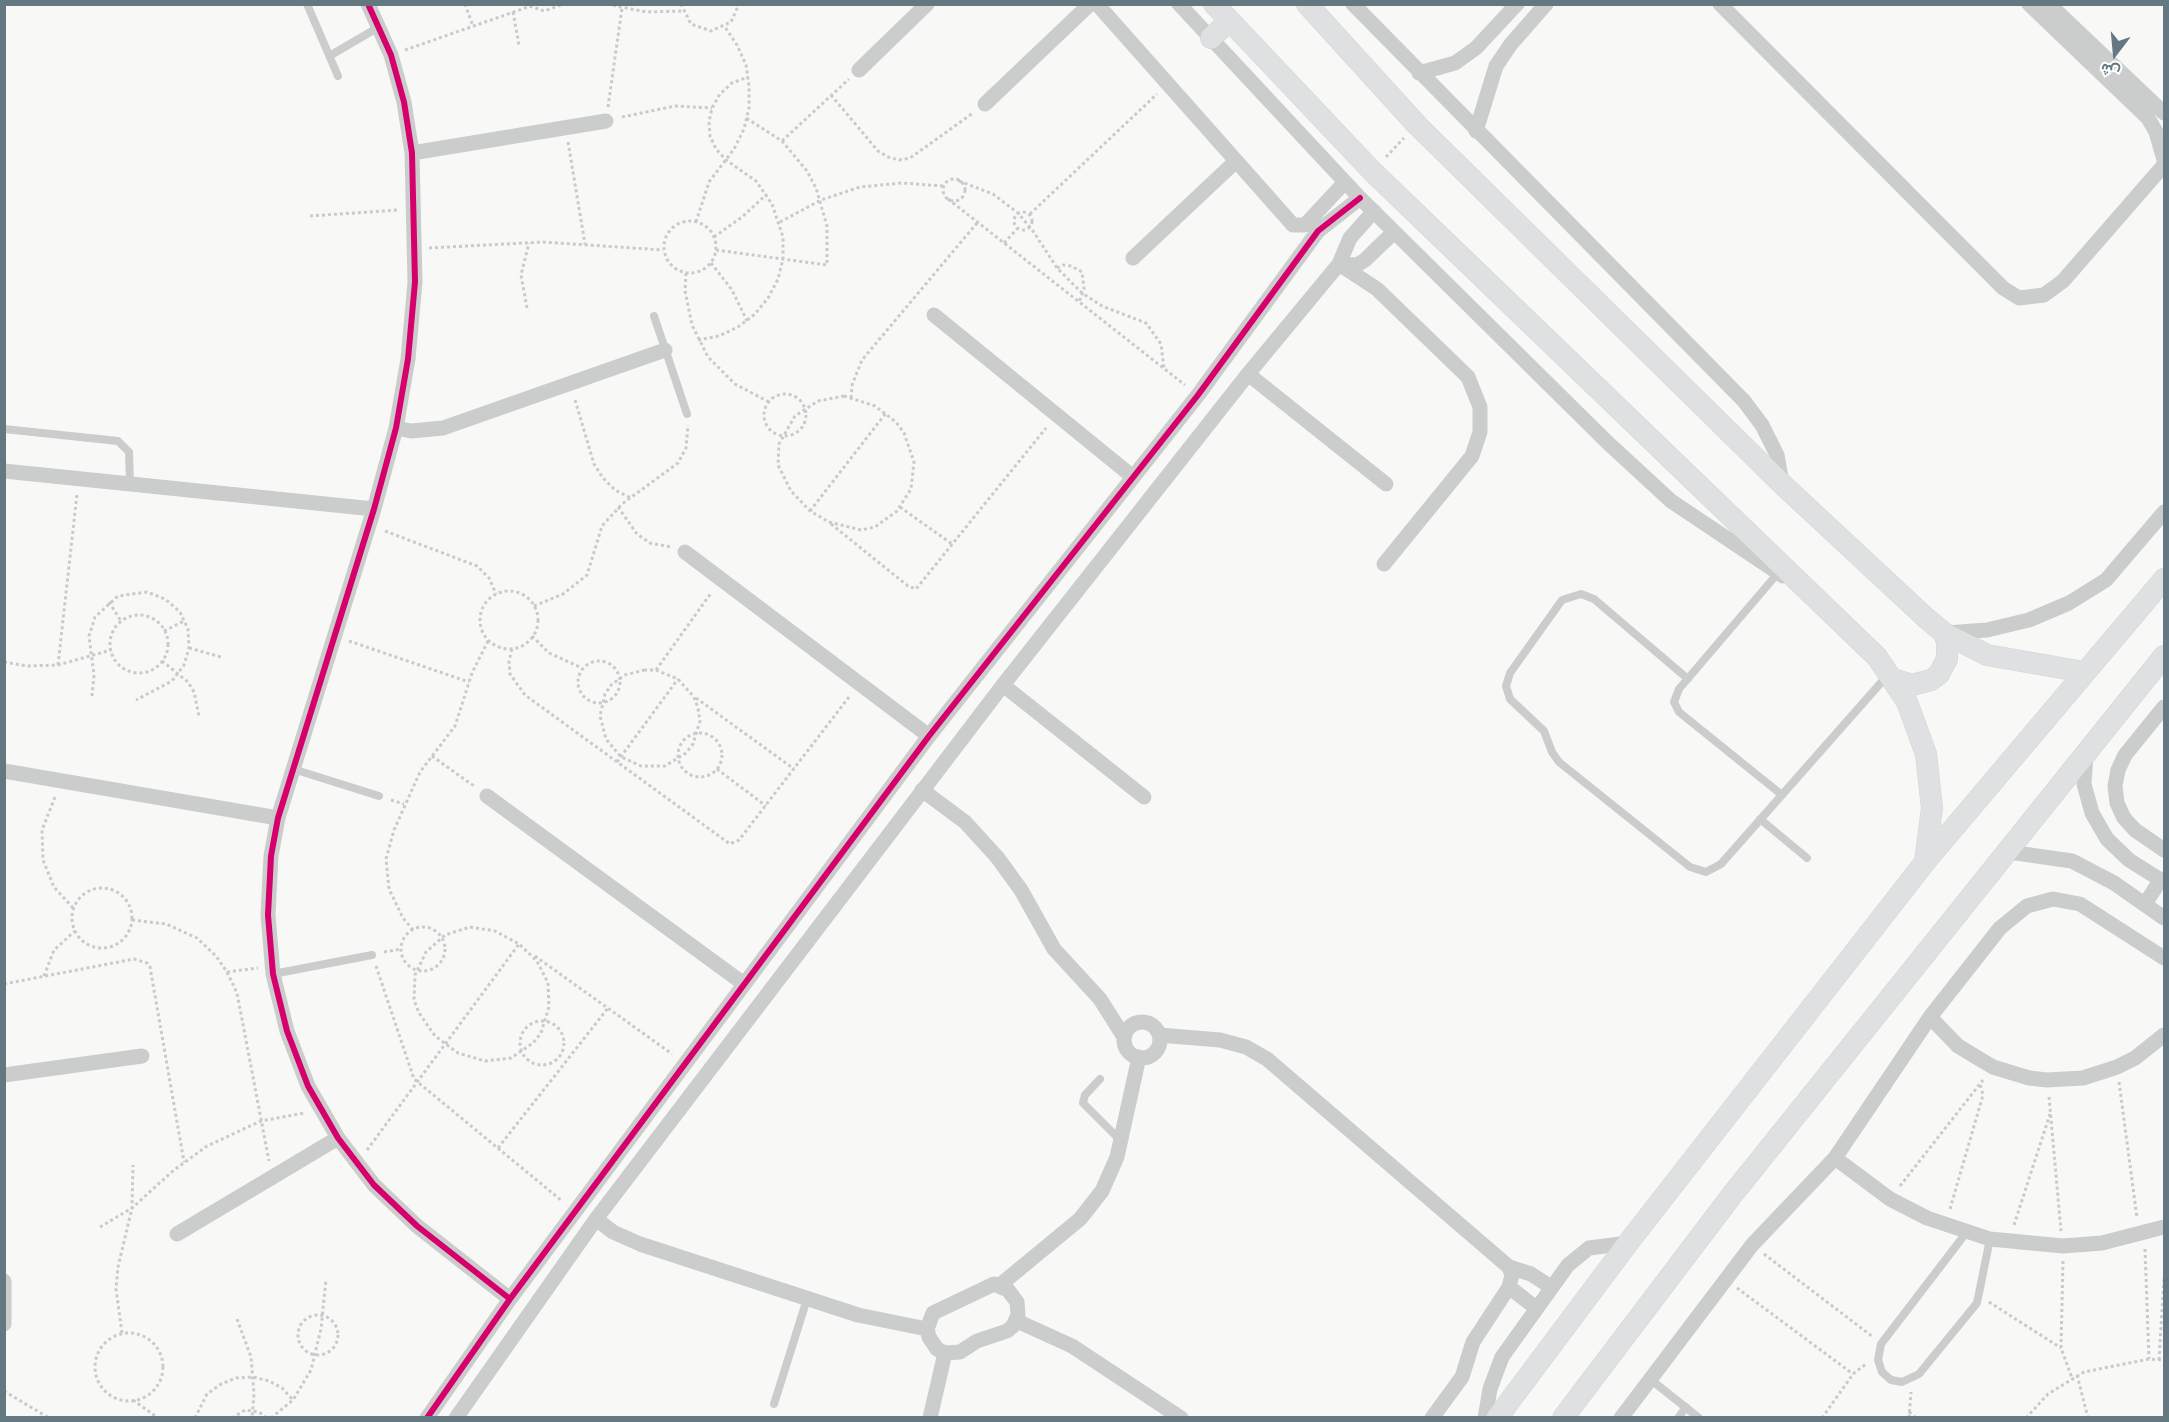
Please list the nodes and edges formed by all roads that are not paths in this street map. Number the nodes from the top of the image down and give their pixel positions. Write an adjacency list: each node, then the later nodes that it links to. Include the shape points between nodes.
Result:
1 (307, 4): 18 (lane)
2 (368, 4): 16 (street)
3 (927, 4): 19 (street)
4 (1090, 4): 22 (street)
5 (1098, 4): 28 (street)
6 (1179, 4): 17 (street)
7 (1214, 4): 15 (main road)
8 (1307, 4): 47 (main road, via 1417,125)
9 (1353, 4): 20 (street)
10 (1517, 4): 20 (street, via 1476,48 1455,63)
11 (1546, 4): 25 (street, via 1496,66)
12 (1720, 4): 29 (street, via 2003,288 2019,298 2044,295 2063,281)
13 (2029, 4): 27 (street, via 2148,118)
14 (2049, 4): 23 (street)
15 (1228, 21): 17 (main road); 54 (main road, via 1372,171)
16 (380, 27): 18 (lane); 26 (street, via 404,102)
17 (1210, 38): 30 (street)
18 (331, 55): 21 (lane)
19 (858, 70)
20 (1419, 73): 25 (street)
21 (338, 76)
22 (985, 104)
23 (2164, 112)
24 (606, 121): 26 (street)
25 (1476, 131): 47 (street, via 1744,401 1778,455)
26 (412, 153): 41 (street, via 416,282)
27 (2164, 160)
28 (1236, 161): 30 (street, via 1290,222 1298,226 1305,225); 34 (street)
29 (2164, 165)
30 (1345, 182): 31 (street)
31 (1360, 198): 32 (street); 44 (street, via 1318,231)
32 (1374, 211): 33 (street); 35 (street, via 1350,238)
33 (1394, 232): 35 (street, via 1357,265); 52 (street, via 1671,501)
34 (1133, 258)
35 (1339, 264): 39 (street); 51 (street, via 1377,289 1468,377 1480,407 1480,432 1472,456)
36 (934, 315): 44 (street)
37 (654, 316): 38 (lane)
38 (665, 350): 40 (lane); 41 (street, via 443,428)
39 (1248, 374): 46 (street); 60 (street)
40 (687, 414)
41 (396, 428): 48 (street)
42 (4, 429): 45 (lane, via 118,441 129,453)
43 (4, 471): 45 (street)
44 (1133, 477): 62 (street)
45 (130, 484): 48 (street)
46 (1386, 484)
47 (1782, 484): 55 (main road)
48 (374, 509): 64 (street)
49 (2164, 512): 55 (street, via 2106,580 2069,603 2029,620 1987,630)
50 (685, 552): 62 (street)
51 (1384, 564)
52 (1778, 573): 54 (street); 59 (lane)
53 (2164, 579): 57 (main road)
54 (1815, 596): 58 (main road)
55 (1944, 633): 57 (main road, via 1987,655); 58 (main road, via 1947,659 1939,674 1912,685)
56 (2164, 656): 63 (main road)
57 (2084, 672): 76 (main road)
58 (1891, 676): 67 (lane); 76 (main road, via 1918,728 1929,772 1932,808)
59 (1688, 679): 67 (lane, via 1675,695 1679,712); 72 (lane, via 1594,599 1581,594 1562,600 1510,674 1506,686 1510,699 1544,731 1559,762 1690,867 1706,872 1714,869)
60 (1003, 685): 66 (street); 70 (street)
61 (2164, 707): 73 (street, via 2125,756 2115,786 2124,818)
62 (929, 736): 83 (street)
63 (2086, 754): 74 (main road); 77 (street, via 2084,784 2092,813 2107,839 2129,860)
64 (292, 769): 68 (lane); 71 (street)
65 (4, 771): 71 (street)
66 (922, 790): 84 (street, via 965,822 998,857 1054,949); 97 (street)
67 (1782, 795): 72 (lane)
68 (379, 796)
69 (487, 796): 83 (street)
70 (1144, 797)
71 (278, 818): 82 (street, via 271,856 268,915)
72 (1760, 819): 75 (lane)
73 (2164, 850)
74 (2009, 852): 78 (street, via 2072,861); 125 (main road, via 1732,1195)
75 (1807, 858)
76 (1925, 862): 102 (main road)
77 (2163, 880): 78 (street)
78 (2145, 904): 79 (street)
79 (2164, 918)
80 (372, 955): 82 (lane)
81 (2164, 958): 85 (street, via 2080,904 2053,899 2027,906 2000,928)
82 (273, 970): 94 (street, via 287,1031 308,1086)
83 (744, 984): 108 (street)
84 (1100, 999): 86 (street); 89 (street)
85 (1930, 1017): 88 (street, via 1958,1046 1993,1067 2047,1080 2083,1078 2117,1067); 96 (street)
86 (1145, 1022): 87 (street); 89 (street, via 1131,1025)
87 (1159, 1035): 91 (street, via 1160,1042 1152,1054); 103 (street, via 1220,1040 1246,1047 1267,1059)
88 (2164, 1035)
89 (1124, 1036): 91 (street, via 1127,1050)
90 (142, 1056): 92 (street)
91 (1138, 1057): 95 (street)
92 (4, 1074)
93 (1100, 1079): 95 (lane, via 1084,1095 1083,1103)
94 (338, 1138): 100 (street); 108 (street, via 374,1185 417,1226)
95 (1121, 1141): 105 (street, via 1112,1172 1092,1206)
96 (1835, 1158): 99 (street, via 1890,1199); 115 (street, via 1752,1245)
97 (596, 1219): 109 (street, via 640,1244); 119 (street)
98 (2164, 1227): 101 (street, via 2102,1242 2063,1246)
99 (1966, 1233): 101 (street); 101 (lane, via 1881,1344 1878,1360 1882,1372 1891,1380 1913,1379 1975,1306)
100 (177, 1234)
101 (1990, 1239)
102 (1628, 1243): 107 (street, via 1599,1245 1580,1254); 124 (main road)
103 (1509, 1267): 106 (street); 107 (street, via 1531,1274)
104 (4, 1281): 112 (street)
105 (1000, 1285): 111 (street, via 1017,1302); 113 (street, via 986,1286 937,1309)
106 (1509, 1287): 110 (street); 122 (street, via 1473,1342 1462,1377)
107 (1551, 1287): 110 (street)
108 (510, 1299): 118 (street)
109 (807, 1299): 113 (street, via 869,1318); 116 (lane)
110 (1536, 1308): 123 (street, via 1502,1357)
111 (1017, 1321): 114 (street, via 1007,1331 987,1336 960,1352); 121 (street, via 1081,1352)
112 (4, 1324)
113 (927, 1329): 114 (street, via 932,1344)
114 (945, 1353): 120 (street)
115 (1650, 1379): 117 (lane); 126 (street)
116 (774, 1404)
117 (1686, 1407): 127 (lane); 128 (lane)
118 (428, 1418)
119 (456, 1418)
120 (930, 1418)
121 (1181, 1418)
122 (1432, 1418)
123 (1485, 1418)
124 (1497, 1418)
125 (1563, 1418)
126 (1622, 1418)
127 (1678, 1418)
128 (1699, 1418)

